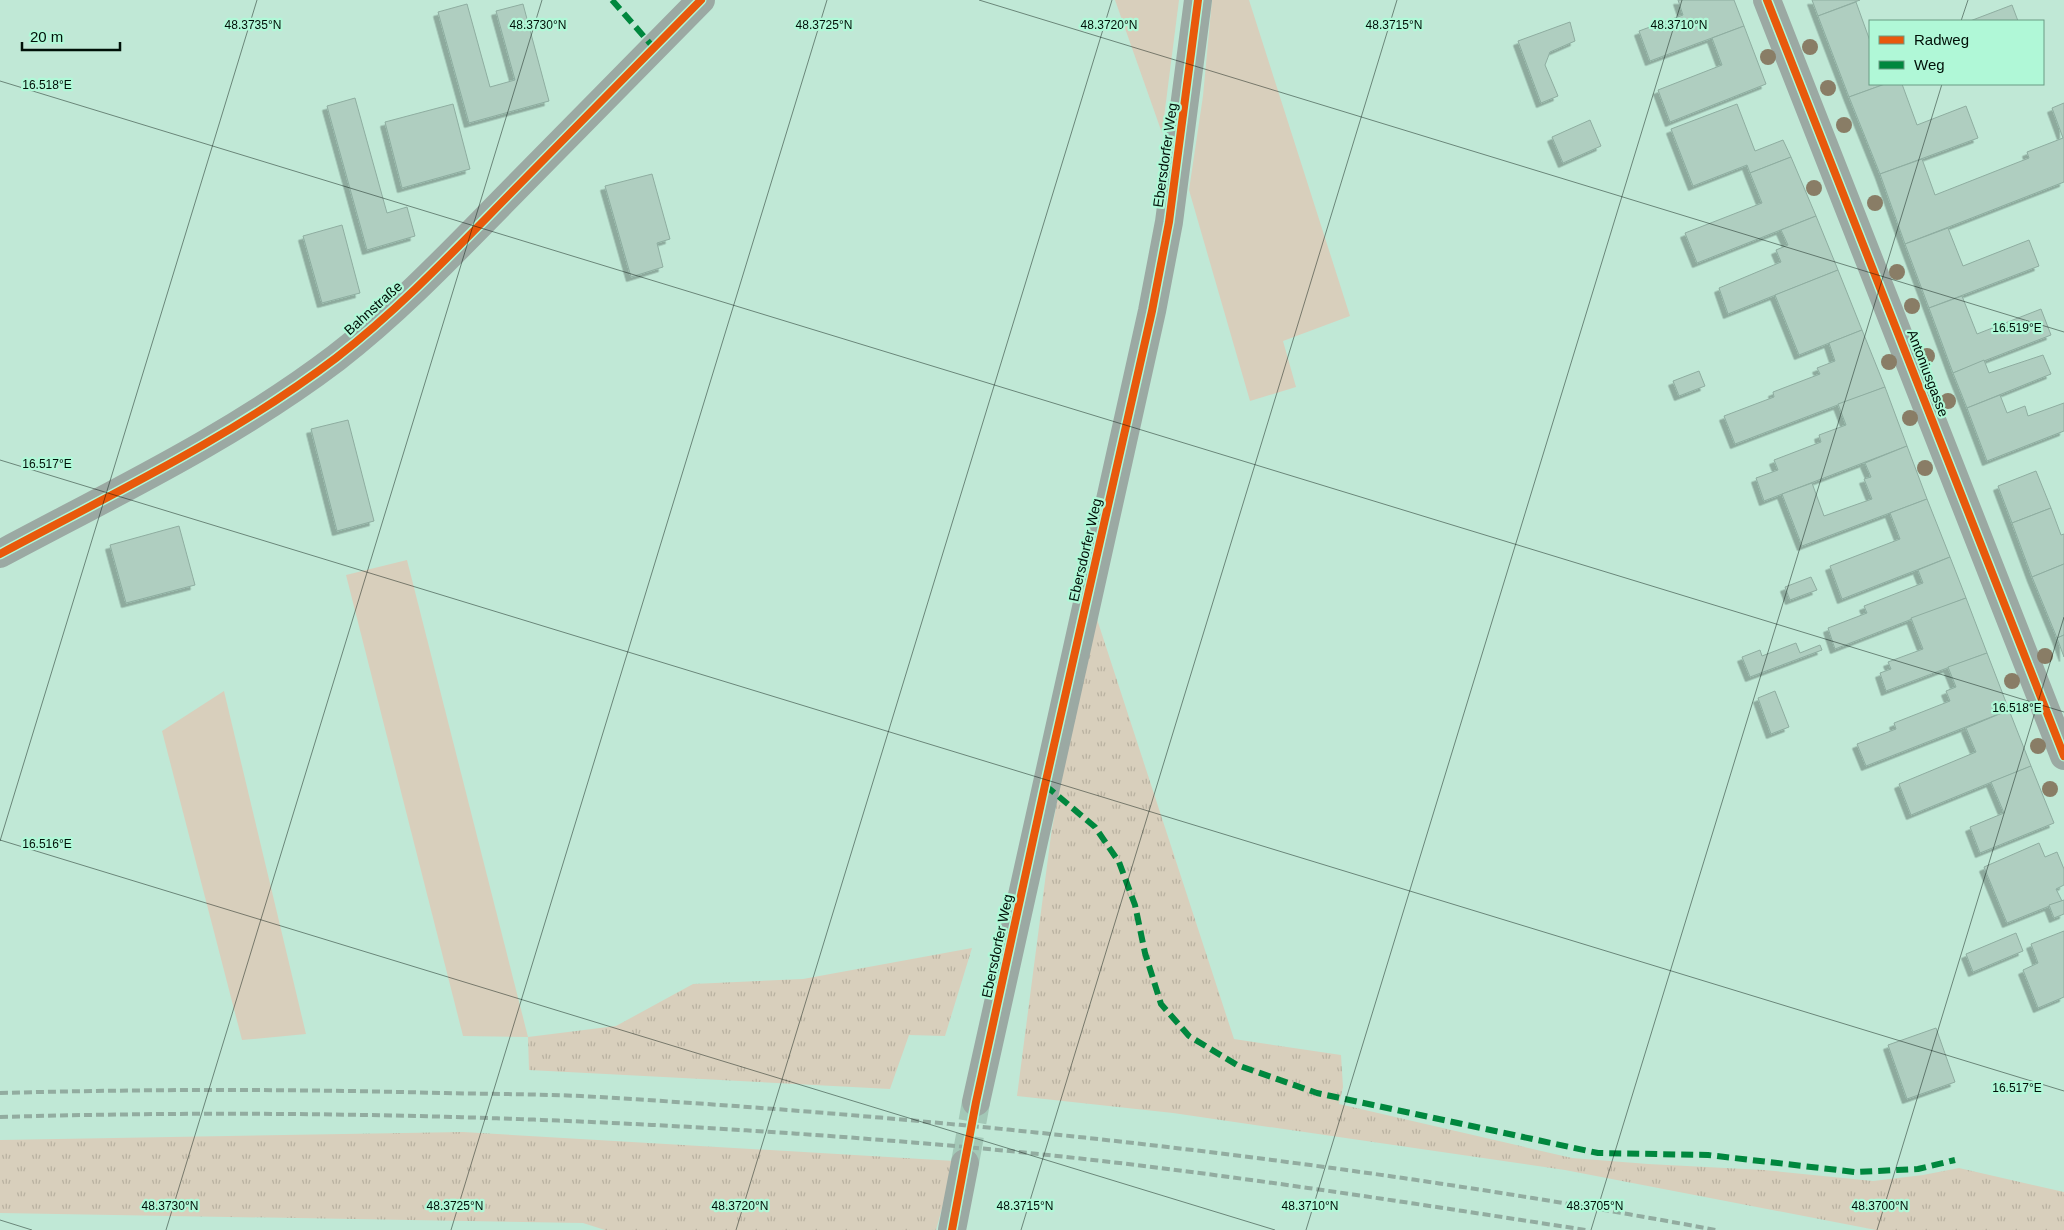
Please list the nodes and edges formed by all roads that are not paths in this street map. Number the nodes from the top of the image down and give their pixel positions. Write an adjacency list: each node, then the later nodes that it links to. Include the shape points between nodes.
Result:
1 (701, 0): 4 (street, Bahnstraße, via 471,234 380,322 335,358 216,438)
2 (1198, 0): 6 (street, Ebersdorfer Weg, via 1169,222 1152,311)
3 (1768, 0): 5 (street, Antoniusgasse)
4 (0, 554)
5 (2064, 756)
6 (976, 1102)
7 (965, 1163): 8 (street)
8 (952, 1230)

